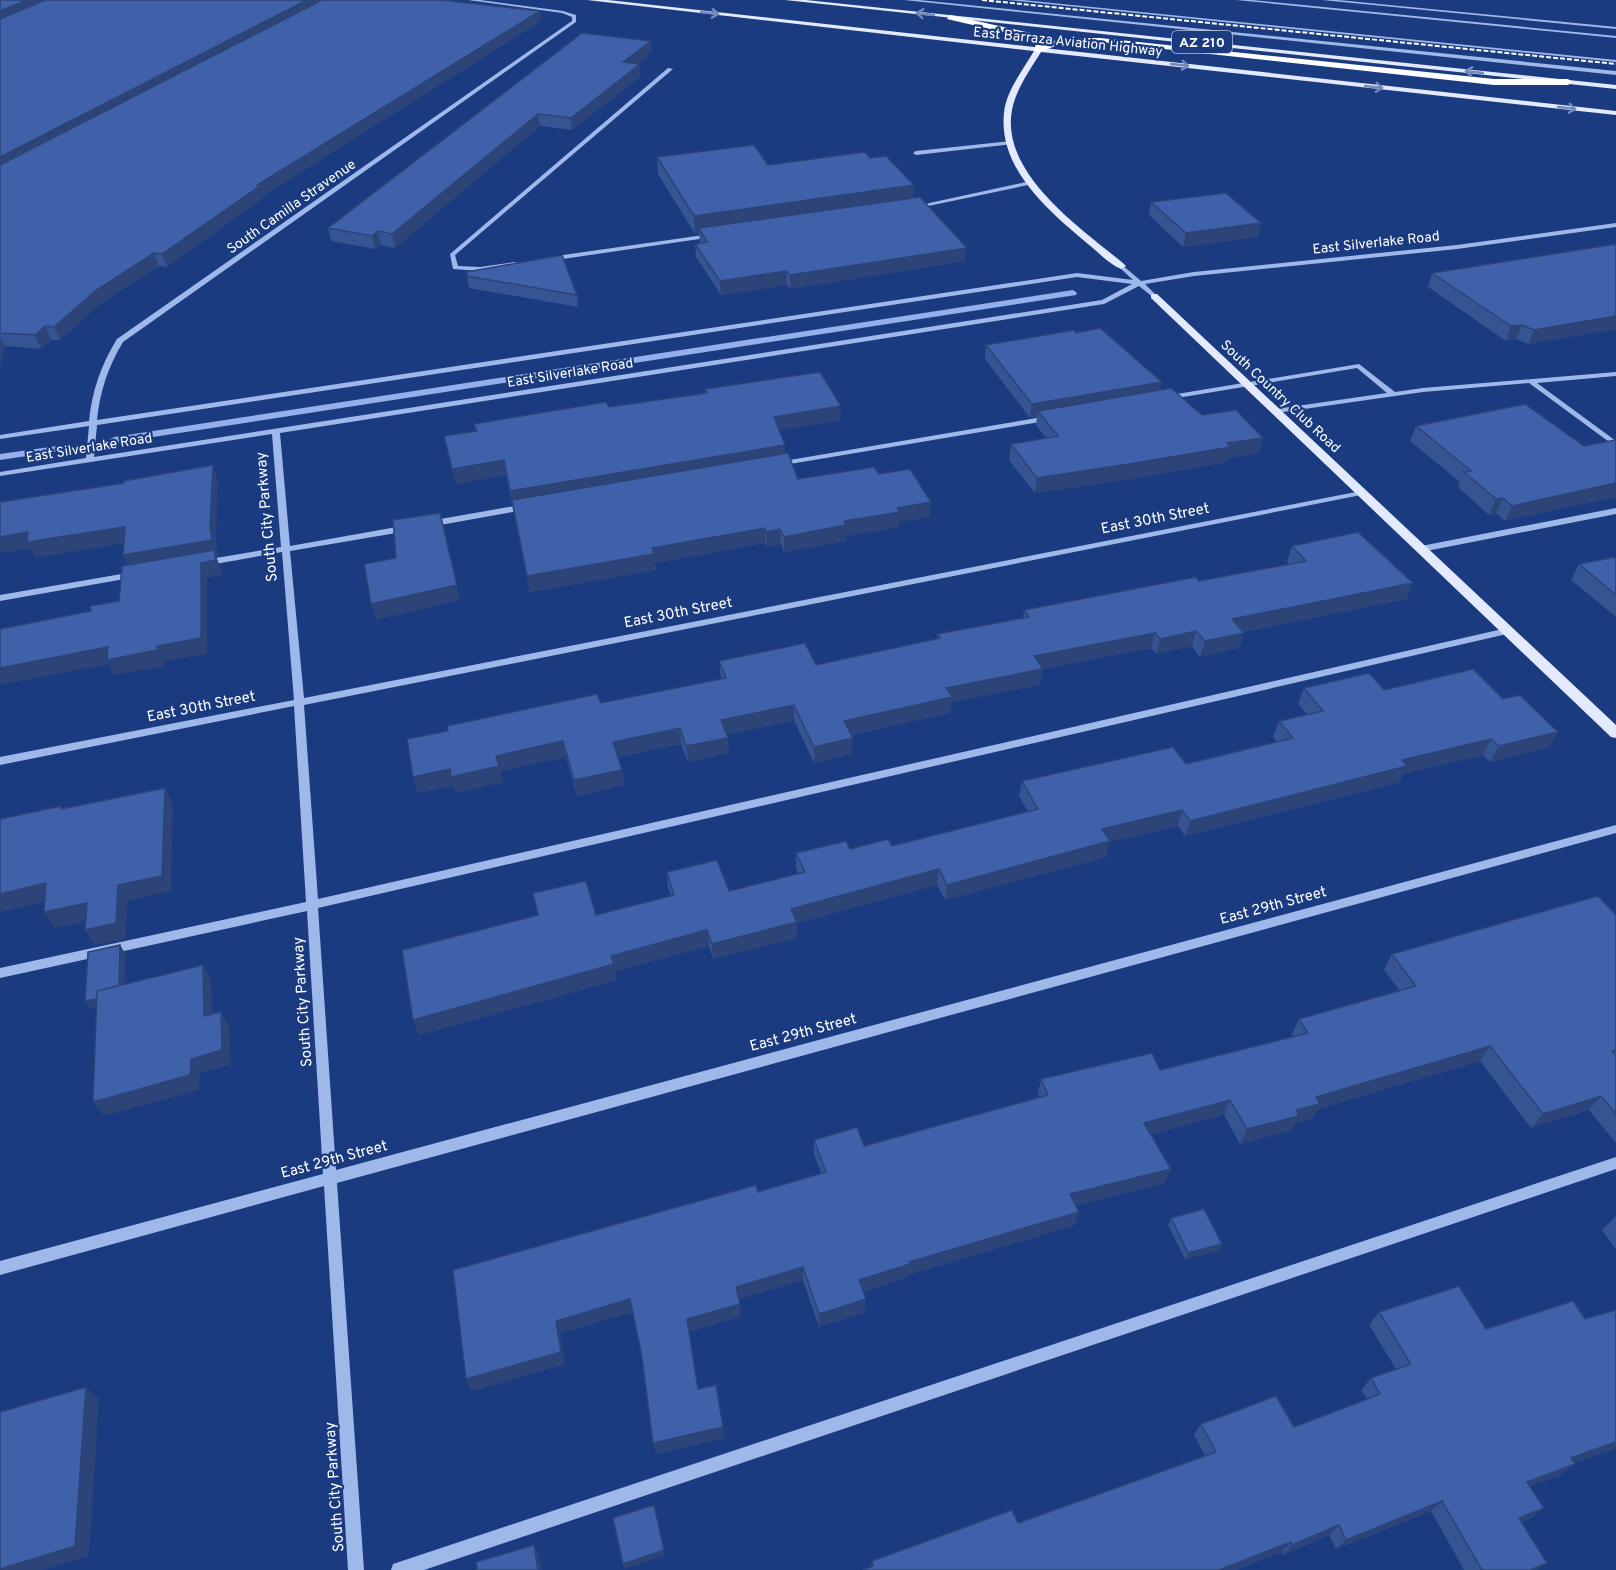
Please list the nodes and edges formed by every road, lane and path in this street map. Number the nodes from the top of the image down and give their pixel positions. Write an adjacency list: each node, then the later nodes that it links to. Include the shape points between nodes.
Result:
1 (470, 0): 38 (street, South Camilla Stravenue, via 542,8 574,16 574,22 120,342 105,363)
2 (590, 0): 13 (main road, East Barraza Aviation Highway / AZ 210, one-way to 13)
3 (788, 0): 9 (main road, East Barraza Aviation Highway / AZ 210, one-way to 3)
4 (906, 0): 16 (street)
5 (1010, 0): 14 (street)
6 (1238, 0): 12 (street)
7 (1323, 0): 11 (street)
8 (1391, 0): 10 (street)
9 (950, 17): 13 (highway, via 1032,36 1040,43); 17 (main road, East Barraza Aviation Highway / AZ 210, one-way to 9)
10 (1616, 21)
11 (1616, 28)
12 (1616, 37)
13 (1038, 50): 17 (highway, via 1047,43 1100,40 1494,82); 19 (main road, East Barraza Aviation Highway / AZ 210, one-way to 19); 20 (main road, South Country Club Road, via 1012,96 1008,115)
14 (1616, 61)
15 (670, 69): 27 (street, via 452,255 455,268 480,269)
16 (1616, 74)
17 (1568, 82): 18 (main road, East Barraza Aviation Highway / AZ 210)
18 (1616, 87)
19 (1616, 113)
20 (1011, 143): 21 (street); 22 (main road, South Country Club Road)
21 (916, 153)
22 (1031, 183): 23 (street); 28 (main road, South Country Club Road, via 1058,212)
23 (907, 208)
24 (1616, 225): 29 (street, East Silverlake Road)
25 (717, 235): 26 (street)
26 (539, 261)
27 (527, 262)
28 (1121, 266): 29 (street, South Country Club Road)
29 (1139, 283): 30 (street, South Country Club Road); 38 (street, East Silverlake Road, via 1077,275); 39 (street, East Silverlake Road, via 1104,302)
30 (1154, 296): 33 (main road, South Country Club Road)
31 (1616, 374): 32 (street)
32 (1530, 381): 34 (street); 41 (street)
33 (1247, 384): 34 (street, via 1359,366); 35 (street); 36 (main road, South Country Club Road)
34 (1393, 394): 36 (street)
35 (1153, 400)
36 (1276, 411): 45 (main road, South Country Club Road)
37 (1059, 416): 43 (street)
38 (94, 422): 40 (street, East Silverlake Road); 42 (street, South Camilla Stravenue)
39 (276, 432): 42 (street, East Silverlake Road); 48 (street, South City Parkway)
40 (0, 437)
41 (1616, 445)
42 (90, 460): 44 (street, East Silverlake Road)
43 (766, 466)
44 (0, 474)
45 (1361, 493): 49 (main road, South Country Club Road); 54 (street, East 30th Street)
46 (531, 506): 48 (street)
47 (1616, 512): 49 (street)
48 (285, 549): 50 (street); 54 (street, South City Parkway)
49 (1421, 549): 53 (main road, South Country Club Road)
50 (194, 564)
51 (148, 572): 52 (street)
52 (0, 598)
53 (1507, 631): 55 (main road, South Country Club Road); 58 (street)
54 (299, 702): 56 (street, East 30th Street); 58 (street, South City Parkway)
55 (1616, 733)
56 (0, 761)
57 (1616, 829): 61 (street, East 29th Street)
58 (312, 905): 59 (street); 61 (street, South City Parkway)
59 (0, 973)
60 (1616, 1163): 64 (street)
61 (331, 1177): 62 (street, East 29th Street); 63 (street, South City Parkway)
62 (0, 1268)
63 (356, 1570)
64 (399, 1570)

